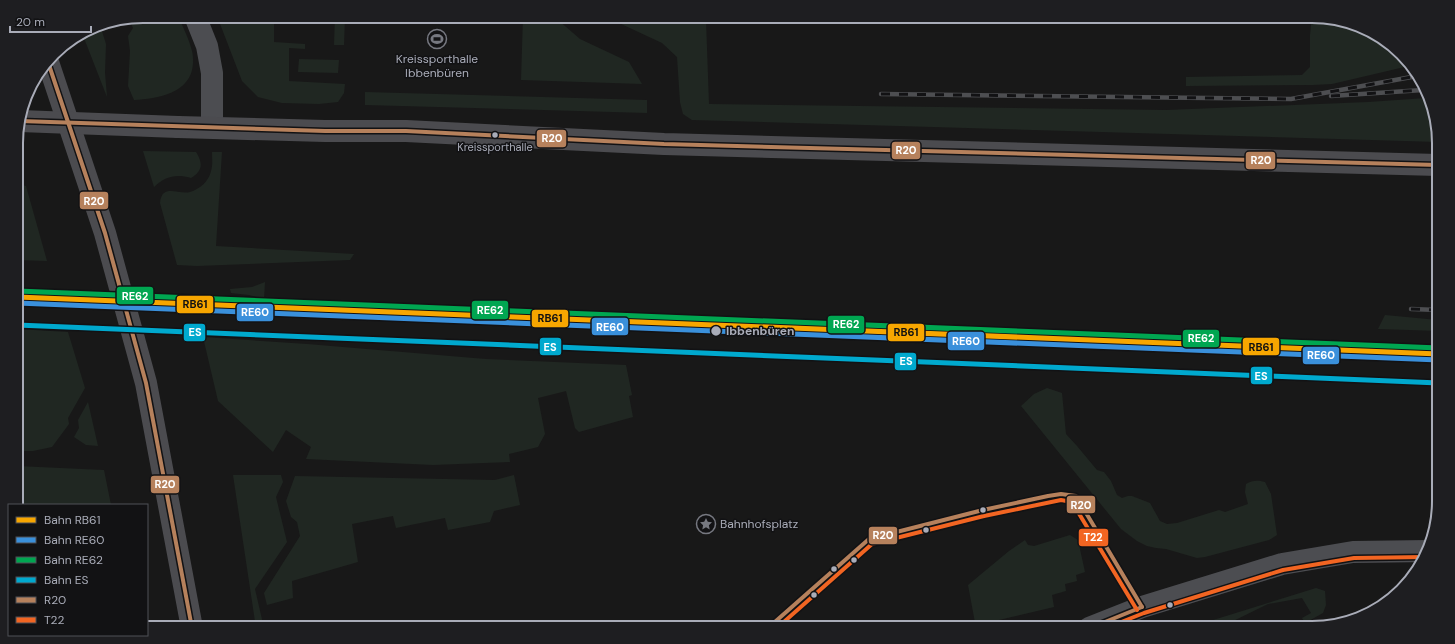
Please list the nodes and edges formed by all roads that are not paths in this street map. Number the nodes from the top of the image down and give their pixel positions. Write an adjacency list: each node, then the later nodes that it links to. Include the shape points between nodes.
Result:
1 (198, 23): 4 (street, via 212,73)
2 (50, 68): 7 (street, via 105,233 146,383)
3 (25, 121): 4 (street, bridge)
4 (212, 127): 5 (street, via 406,131 664,144)
5 (1432, 165)
6 (1421, 551): 8 (street, via 1352,552 1282,564 1142,607)
7 (187, 621)
8 (1107, 621)

